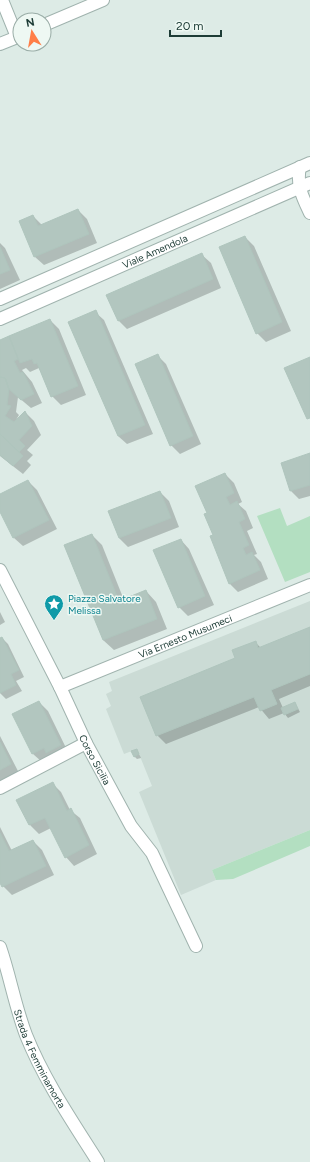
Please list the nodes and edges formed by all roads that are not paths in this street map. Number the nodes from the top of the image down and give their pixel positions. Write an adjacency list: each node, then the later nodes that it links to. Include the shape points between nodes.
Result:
1 (2, 0): 3 (street)
2 (103, 0): 4 (street)
3 (12, 22)
4 (52, 22)
5 (12, 39): 6 (street)
6 (0, 44)
7 (305, 165): 8 (street, via 298,176); 10 (street, Viale Amendola)
8 (304, 186): 9 (street); 11 (street, Viale Amendola)
9 (310, 214)
10 (0, 298)
11 (0, 319)
12 (0, 570): 14 (street, Corso Sicilia)
13 (310, 585): 14 (street, Via Ernesto Musumeci)
14 (60, 687): 15 (street, Corso Sicilia)
15 (86, 743): 16 (street); 17 (street, Corso Sicilia, via 131,826 152,852)
16 (0, 788)
17 (196, 946)
18 (0, 947): 19 (street, Strada 4 Femminamorta, via 27,1036 58,1100)
19 (98, 1162)

